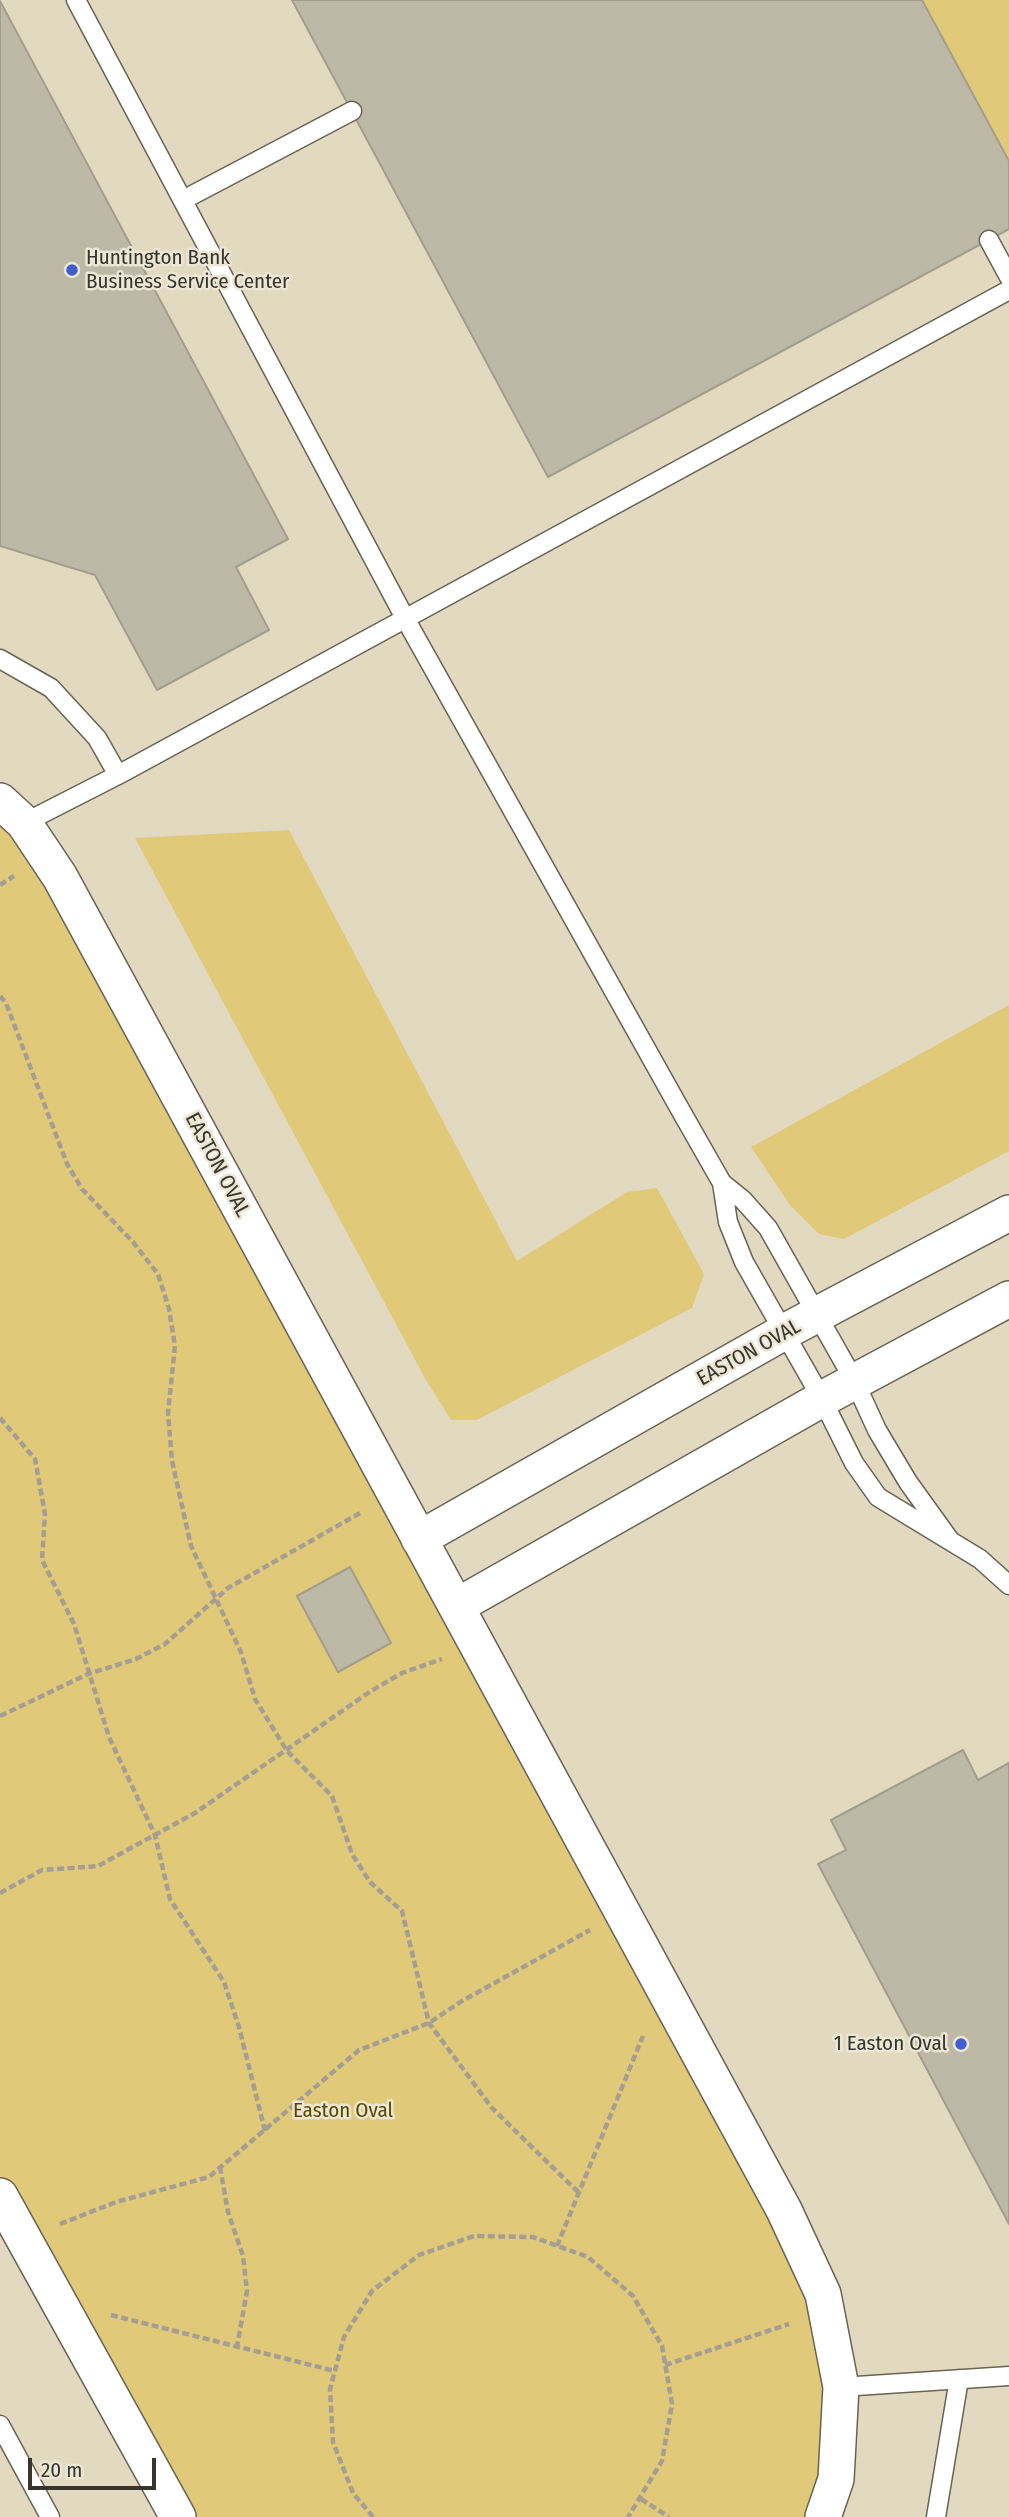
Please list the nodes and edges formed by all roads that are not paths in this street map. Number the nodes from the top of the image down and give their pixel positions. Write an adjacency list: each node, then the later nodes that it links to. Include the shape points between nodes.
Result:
1 (76, 0): 3 (lane)
2 (352, 111): 3 (lane)
3 (183, 201): 7 (lane)
4 (989, 240): 5 (lane)
5 (1009, 277)
6 (1009, 290): 7 (lane)
7 (406, 620): 9 (lane); 11 (lane)
8 (0, 659): 9 (lane, via 51,688 97,738)
9 (118, 775): 10 (lane)
10 (12, 812): 18 (street, EASTON OVAL, via 61,877)
11 (722, 1183): 14 (lane, via 768,1228); 15 (lane, via 728,1222 744,1262)
12 (1009, 1213): 14 (street, EASTON OVAL)
13 (1009, 1299): 16 (street)
14 (817, 1316): 15 (street, EASTON OVAL); 16 (lane)
15 (784, 1332): 17 (lane); 18 (street, EASTON OVAL)
16 (855, 1382): 17 (street); 19 (lane, via 889,1451)
17 (821, 1399): 19 (lane, via 853,1463 878,1497); 21 (street)
18 (419, 1539): 21 (street, EASTON OVAL)
19 (949, 1539): 20 (lane)
20 (1009, 1585)
21 (457, 1606): 25 (street, EASTON OVAL, via 784,2210 823,2294)
22 (0, 2196): 28 (street)
23 (1009, 2376): 24 (lane)
24 (959, 2379): 25 (lane); 30 (lane)
25 (841, 2387): 29 (street, EASTON OVAL, via 836,2479)
26 (0, 2425): 27 (lane)
27 (50, 2517)
28 (178, 2517)
29 (823, 2517)
30 (936, 2517)

